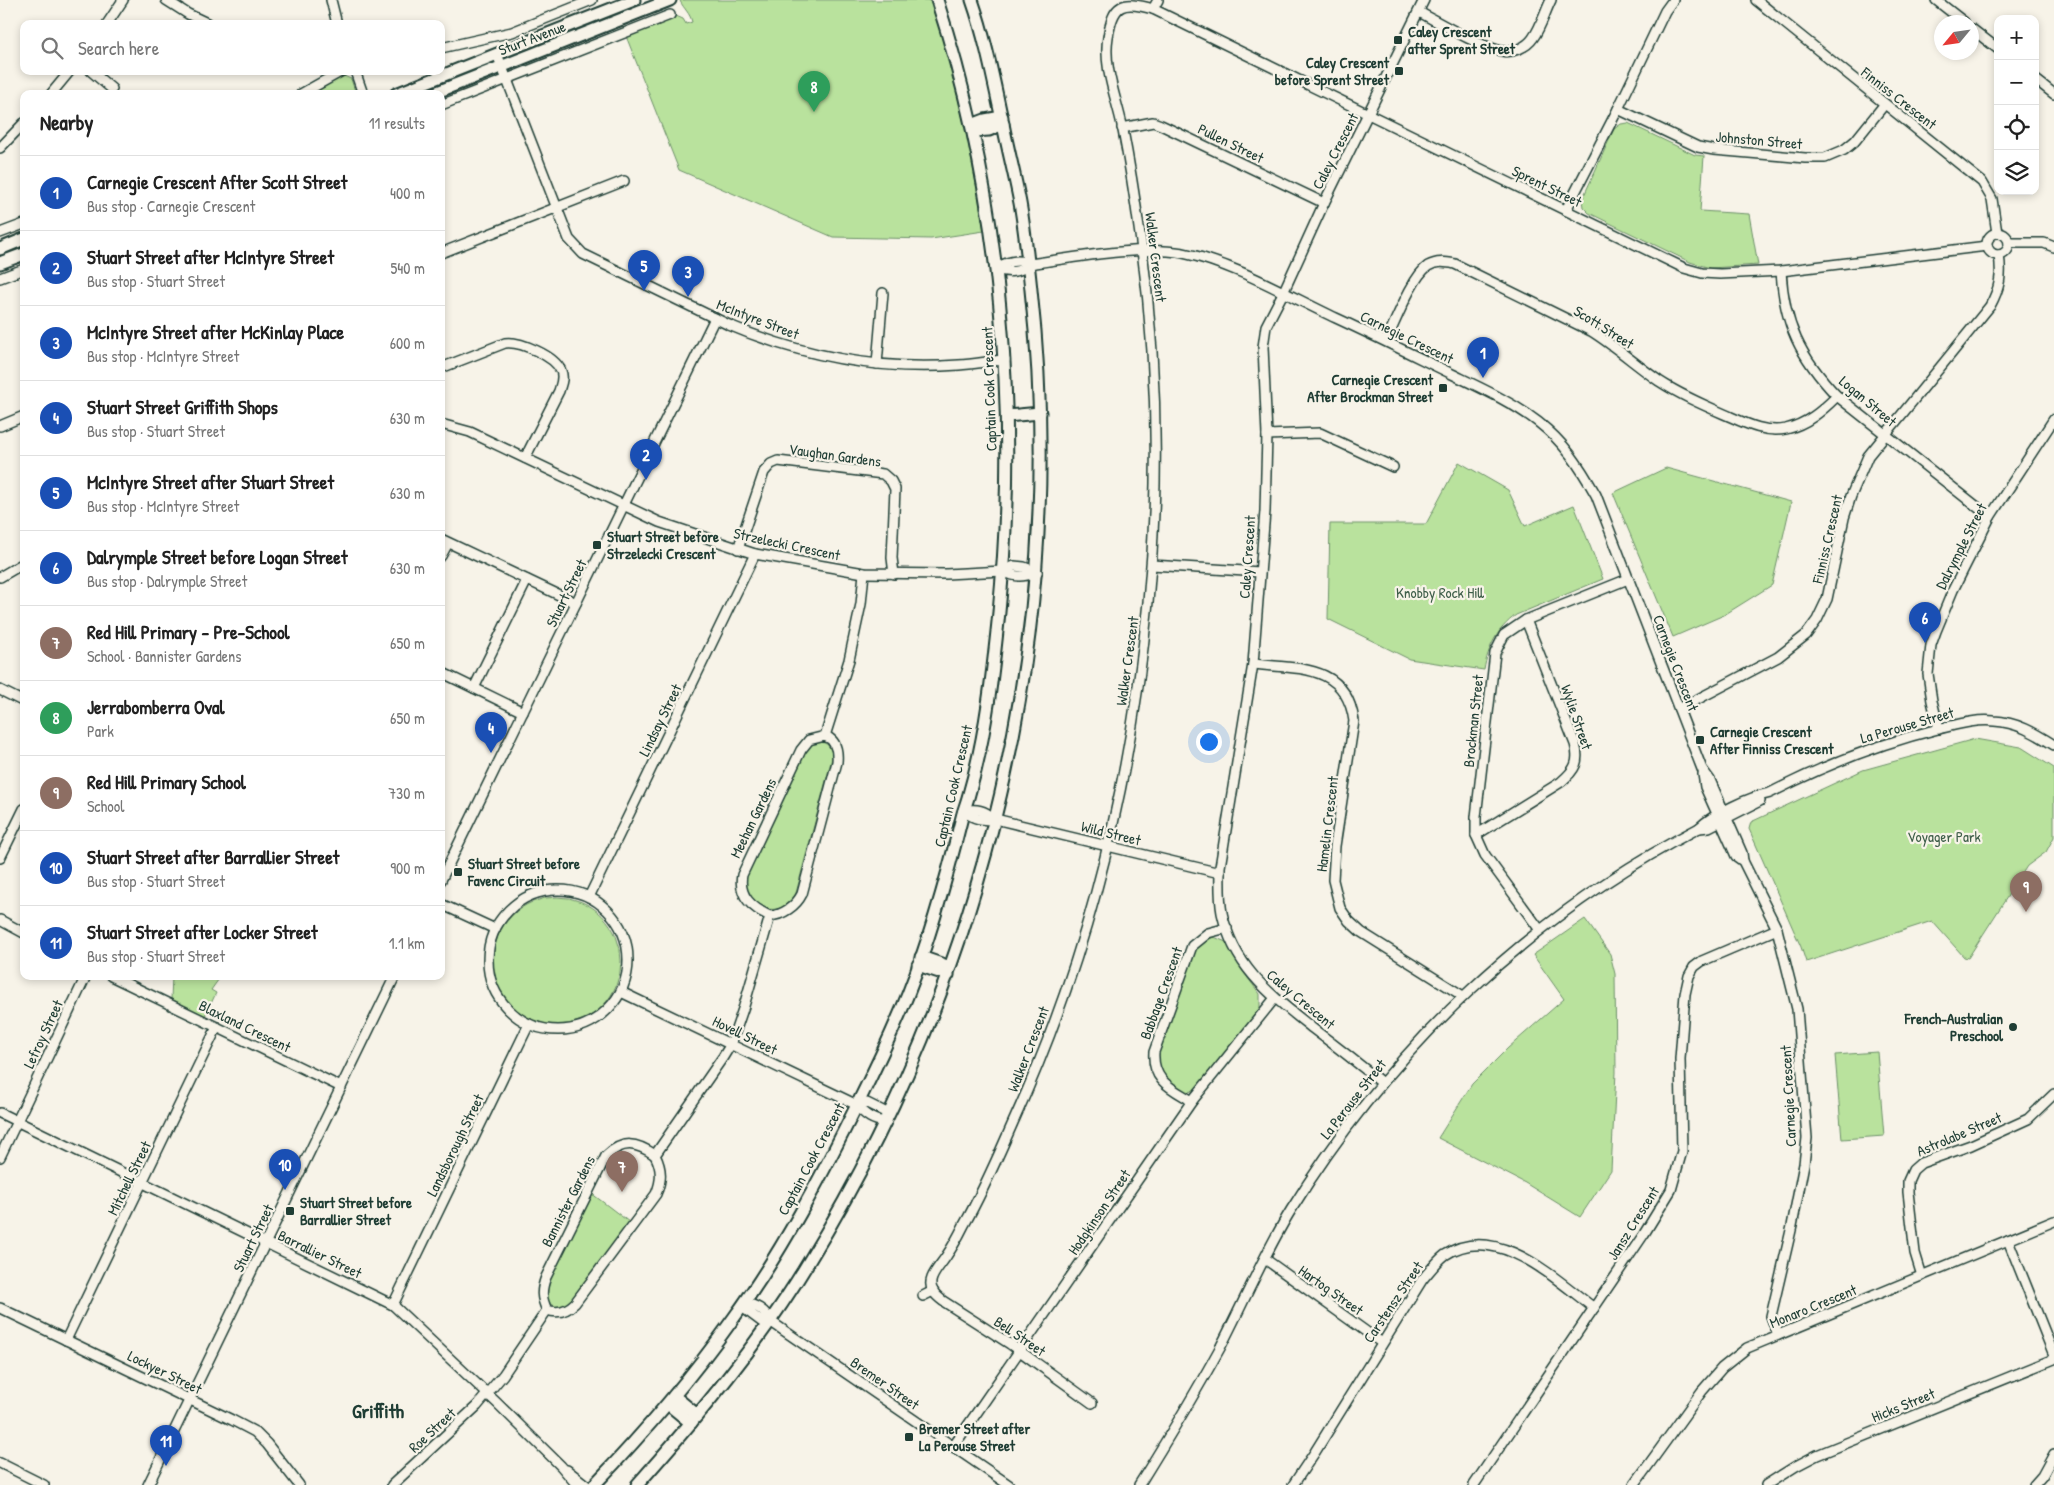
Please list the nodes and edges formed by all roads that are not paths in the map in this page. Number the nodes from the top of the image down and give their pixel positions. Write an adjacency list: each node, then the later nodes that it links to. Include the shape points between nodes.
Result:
1 (123, 0): 20 (street)
2 (166, 0): 21 (street)
3 (332, 0): 22 (street)
4 (592, 0): 25 (street, Sturt Avenue, via 512,32)
5 (634, 0): 26 (main road, Sturt Avenue)
6 (670, 0): 27 (main road, Sturt Avenue)
7 (937, 0): 49 (main road, Captain Cook Crescent)
8 (1158, 0): 16 (street)
9 (1424, 0): 17 (street, Caley Crescent)
10 (1551, 0): 17 (street, via 1532,39 1509,51 1487,46)
11 (1674, 0): 45 (street, via 1665,11)
12 (1756, 0): 44 (street, Finniss Crescent)
13 (1936, 0): 19 (street)
14 (973, 3): 47 (main road)
15 (1123, 4): 16 (street, Sprent Street, via 1136,2); 50 (street, Walker Crescent, via 1117,8 1113,18 1107,45 1108,66)
16 (1153, 9): 46 (street, Sprent Street)
17 (1419, 12): 46 (street, Caley Crescent)
18 (670, 15): 34 (street, Sturt Avenue)
19 (1955, 15)
20 (110, 20)
21 (201, 20)
22 (336, 20)
23 (1979, 34): 24 (street)
24 (1994, 46)
25 (445, 47)
26 (497, 54): 27 (street, McIntyre Street); 33 (main road, Sturt Avenue)
27 (501, 66): 34 (street, McIntyre Street); 41 (main road, Sturt Avenue)
28 (67, 75): 36 (street)
29 (95, 75): 37 (street)
30 (335, 75): 38 (street)
31 (356, 75): 39 (street)
32 (444, 75): 40 (main road, Sturt Avenue)
33 (445, 75)
34 (506, 79): 43 (street, Sturt Avenue); 54 (street, McIntyre Street)
35 (2039, 82): 42 (street)
36 (54, 90)
37 (112, 90)
38 (308, 90)
39 (361, 90)
40 (406, 90)
41 (442, 90)
42 (2054, 94)
43 (445, 103)
44 (1884, 105): 45 (street, Johnston Street, via 1855,141 1844,150 1824,158 1698,147); 58 (street, Finniss Crescent, via 1982,182 1992,199)
45 (1618, 109): 55 (street)
46 (1369, 114): 53 (street, Caley Crescent); 55 (street, Sprent Street)
47 (1002, 121): 49 (main road, via 986,130); 69 (main road, via 1020,204)
48 (20, 127): 51 (street)
49 (972, 128): 70 (main road, Captain Cook Crescent)
50 (1122, 128): 53 (street, Pullen Street, via 1153,122); 65 (street, Walker Crescent)
51 (0, 148)
52 (624, 182): 54 (street)
53 (1324, 203): 75 (street, Caley Crescent)
54 (556, 208): 64 (street); 76 (street, McIntyre Street, via 572,244 582,254)
55 (1566, 210): 72 (street, Sprent Street, via 1684,268 1702,273)
56 (20, 226): 57 (street)
57 (0, 233)
58 (1997, 233): 60 (street, via 2004,235); 61 (street)
59 (20, 242): 63 (main road)
60 (2009, 243): 62 (street, via 2044,243); 66 (street, via 2006,252)
61 (1987, 246): 66 (street, via 1992,253); 72 (street, Sprent Street)
62 (2054, 247)
63 (0, 249)
64 (445, 251)
65 (1142, 251): 69 (street, Carnegie Crescent); 75 (street, Carnegie Crescent, via 1181,253 1208,259); 98 (street, Walker Crescent, via 1153,376)
66 (1999, 255): 89 (street, Finniss Crescent, via 2000,285 1990,306)
67 (20, 256): 68 (main road)
68 (0, 263)
69 (1028, 264): 70 (street, Carnegie Crescent, via 1024,269 1004,272); 83 (main road)
70 (996, 269): 78 (main road, Captain Cook Crescent)
71 (20, 270): 73 (street)
72 (1781, 271): 81 (street, Logan Street, via 1787,317 1796,342 1811,366)
73 (0, 278)
74 (883, 292): 79 (street)
75 (1283, 293): 77 (street, Carnegie Crescent); 88 (street, Caley Crescent, via 1266,326 1263,347)
76 (715, 318): 79 (street, McIntyre Street, via 795,349); 92 (street, Stuart Street)
77 (1386, 341): 81 (street, Scott Street, via 1420,274 1429,265 1441,262 1455,264 1591,331 1671,389 1746,424 1766,430 1785,429 1805,422); 105 (street, Carnegie Crescent, via 1519,408 1560,441 1574,457 1596,495)
78 (1005, 360): 79 (street, McIntyre Street, via 959,365); 84 (main road, Captain Cook Crescent)
79 (876, 364)
80 (445, 366): 90 (street, via 512,342 558,365 562,379 559,391)
81 (1837, 396): 89 (street, Logan Street)
82 (20, 418): 87 (street)
83 (1041, 418): 84 (main road); 100 (main road)
84 (1007, 419): 99 (main road, Captain Cook Crescent)
85 (2054, 419): 93 (street, Dalrymple Street)
86 (445, 425): 90 (street, Strzelecki Crescent, via 470,432)
87 (0, 426)
88 (1266, 435): 91 (street, via 1320,433); 101 (street, Caley Crescent)
89 (1887, 435): 93 (street, Logan Street); 114 (street, Finniss Crescent, via 1868,456 1851,496 1827,599 1806,635 1778,657)
90 (525, 458): 92 (street, Strzelecki Crescent)
91 (1393, 467)
92 (624, 505): 95 (street, Strzelecki Crescent, via 659,522); 107 (street, Stuart Street)
93 (1990, 517): 116 (street, Dalrymple Street, via 1953,590 1932,645 1929,681)
94 (445, 541): 106 (street)
95 (738, 549): 96 (street, Strzelecki Crescent); 103 (street, Vaughan Gardens, via 764,472 771,464 778,461 883,474 895,489)
96 (755, 554): 102 (street, Strzelecki Crescent); 128 (street, Lindsay Street)
97 (20, 565): 104 (street)
98 (1152, 566): 101 (street); 124 (street, Walker Crescent, via 1138,687)
99 (1003, 570): 100 (street, Strzelecki Crescent, via 1024,577); 103 (street, Strzelecki Crescent); 119 (main road, Captain Cook Crescent, via 985,716)
100 (1037, 572): 122 (main road, via 1021,693)
101 (1260, 572): 109 (street, Caley Crescent)
102 (864, 573): 103 (street, Strzelecki Crescent); 117 (street, via 849,660)
103 (894, 574)
104 (0, 577)
105 (1628, 579): 108 (street, Brockman Street); 114 (street, Carnegie Crescent)
106 (527, 580): 107 (street); 111 (street)
107 (576, 604): 115 (street, Stuart Street)
108 (1526, 620): 123 (street, Brockman Street, via 1504,635 1495,653); 123 (street, Wylie Street, via 1575,744 1577,764 1562,782)
109 (1253, 664): 127 (street, Caley Crescent); 143 (street, Hamelin Crescent, via 1324,675 1346,693 1354,722 1334,865 1334,887 1340,908 1361,932)
110 (445, 674): 111 (street)
111 (474, 688): 115 (street)
112 (0, 690): 113 (street)
113 (20, 700)
114 (1679, 709): 121 (street, Carnegie Crescent, via 1702,769 1710,780)
115 (523, 712): 126 (street, Stuart Street)
116 (1939, 729): 118 (street, La Perouse Street, via 1994,720 2020,726); 121 (street, La Perouse Street, via 1832,763 1770,793 1759,795)
117 (825, 736): 130 (street, via 833,740 838,762 802,894 788,909); 130 (street, Meehan Gardens, via 810,740 801,750 742,875 745,898 758,911)
118 (2054, 745)
119 (964, 811): 122 (street, Wild Street, via 984,811); 137 (main road, Captain Cook Crescent)
120 (20, 817): 125 (street)
121 (1722, 817): 134 (street, Carnegie Crescent, via 1736,856 1743,861); 135 (street, La Perouse Street, via 1709,827 1699,828 1630,866)
122 (995, 819): 124 (street, Wild Street); 138 (main road, via 982,871)
123 (1476, 836): 135 (street, Brockman Street, via 1485,855)
124 (1108, 846): 127 (street, Wild Street); 164 (street, Walker Crescent, via 1078,954 1039,1063 982,1192 933,1275)
125 (0, 858)
126 (445, 872)
127 (1220, 873): 132 (street, Caley Crescent, via 1222,913)
128 (590, 897): 133 (street, via 567,890 543,891 512,907); 142 (street, via 609,912 623,932 628,968)
129 (445, 906): 133 (street)
130 (770, 916): 147 (street)
131 (0, 920): 136 (street)
132 (1227, 928): 144 (street, Caley Crescent, via 1242,962); 151 (street, Babbage Crescent, via 1208,933 1192,946 1154,1052 1153,1061 1161,1081)
133 (495, 929): 145 (street, via 488,956 492,984 507,1008)
134 (1777, 929): 169 (street, Jansz Crescent, via 1702,961 1689,976 1684,994 1680,1059 1682,1151 1678,1169 1657,1215); 172 (street, Carnegie Crescent, via 1797,1009 1806,1138 1792,1226 1771,1316)
135 (1540, 930): 143 (street, La Perouse Street)
136 (20, 931)
137 (919, 961): 138 (main road); 152 (main road, Captain Cook Crescent, via 893,1030)
138 (949, 971): 154 (main road)
139 (84, 980): 155 (street, Lefroy Street)
140 (119, 980): 146 (street, Blaxland Crescent)
141 (393, 980): 149 (street, Stuart Street)
142 (621, 992): 145 (street, via 605,1013 583,1026 557,1030); 147 (street, Hovell Street)
143 (1463, 996): 148 (street, La Perouse Street)
144 (1275, 998): 148 (street, Caley Crescent); 151 (street, Hodgkinson Street)
145 (529, 1024): 167 (street, Landsborough Street)
146 (217, 1027): 149 (street, Blaxland Crescent); 158 (street, Mitchell Street)
147 (731, 1044): 152 (street, Hovell Street); 156 (street)
148 (1382, 1082): 162 (street, La Perouse Street, via 1310,1181)
149 (341, 1088): 161 (street, Stuart Street)
150 (2054, 1094): 163 (street, Astrolabe Street, via 2028,1119 1917,1166 1908,1181 1914,1248)
151 (1192, 1101): 175 (street, Hodgkinson Street)
152 (857, 1105): 154 (street, Hovell Street, via 867,1103 885,1112); 166 (main road, Captain Cook Crescent, via 804,1208)
153 (0, 1113): 155 (street, Barrallier Street)
154 (887, 1121): 171 (main road, via 813,1256)
155 (17, 1122): 157 (street, Lefroy Street); 158 (street, Barrallier Street)
156 (654, 1155): 170 (street, via 661,1174 656,1194 575,1303 560,1312); 170 (street, Bannister Gardens, via 644,1148 624,1145 614,1148 606,1156 546,1277 542,1292)
157 (0, 1157)
158 (142, 1182): 161 (street, Barrallier Street); 173 (street, Mitchell Street)
159 (2054, 1221): 160 (street, Monaro Crescent)
160 (2008, 1240): 163 (street, Monaro Crescent); 176 (street)
161 (266, 1243): 167 (street, Barrallier Street); 179 (street, Stuart Street)
162 (1264, 1259): 174 (street, Hartog Street); 196 (street, La Perouse Street, via 1220,1347)
163 (1922, 1276): 172 (street, Monaro Crescent)
164 (933, 1291): 165 (street); 175 (street, Bell Street, via 943,1301)
165 (923, 1296)
166 (744, 1304): 171 (street, Bremer Street, via 746,1310 762,1322); 180 (main road, Captain Cook Crescent)
167 (393, 1305): 178 (street, Barrallier Street)
168 (0, 1308): 173 (street, Lockyer Street)
169 (1594, 1308): 174 (street, Carstensz Street, via 1527,1258 1494,1246 1474,1245 1446,1255 1434,1266); 198 (street, Jansz Crescent)
170 (548, 1310): 178 (street)
171 (770, 1321): 182 (main road); 183 (street, Bremer Street)
172 (1778, 1335): 199 (street, Monaro Crescent, via 1747,1348 1722,1368)
173 (66, 1340): 179 (street, Lockyer Street)
174 (1382, 1343): 197 (street, Carstensz Street)
175 (1020, 1351): 181 (street, Bell Street); 183 (street, Hodgkinson Street)
176 (2054, 1355)
177 (2054, 1359): 200 (street, Hicks Street, via 1817,1455)
178 (488, 1394): 186 (street, Barrallier Street); 190 (street, Roe Street)
179 (190, 1400): 188 (street, Stuart Street); 189 (street, Lockyer Street, via 255,1432)
180 (671, 1400): 182 (main road); 193 (main road, Captain Cook Crescent)
181 (1092, 1403)
182 (694, 1419): 194 (main road)
183 (953, 1446): 195 (street, Bremer Street)
184 (2054, 1454): 201 (street)
185 (0, 1463): 187 (street)
186 (561, 1466): 191 (street, Barrallier Street); 192 (street, Barrallier Street)
187 (44, 1485)
188 (148, 1485)
189 (299, 1485)
190 (392, 1485)
191 (577, 1485)
192 (586, 1485)
193 (594, 1485)
194 (638, 1485)
195 (1009, 1485)
196 (1139, 1485)
197 (1293, 1485)
198 (1474, 1485)
199 (1634, 1485)
200 (1766, 1485)
201 (2034, 1485)

